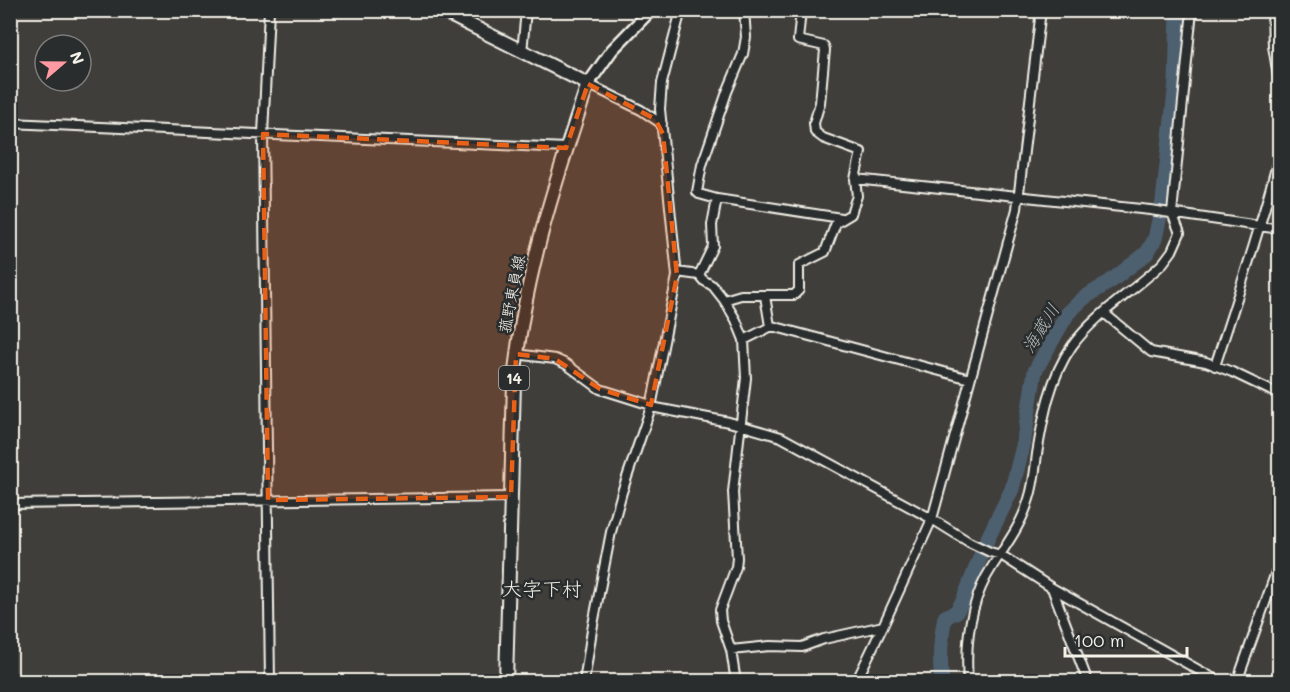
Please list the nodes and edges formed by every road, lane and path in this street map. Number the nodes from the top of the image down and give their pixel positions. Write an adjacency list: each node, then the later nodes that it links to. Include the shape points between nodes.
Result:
1 (269, 10): 16 (street)
2 (440, 10): 11 (main road)
3 (526, 10): 11 (street)
4 (651, 10): 12 (main road, via 612,50)
5 (681, 10): 15 (street, via 662,83)
6 (744, 10): 21 (street, via 743,54 702,165 698,192)
7 (801, 10): 19 (street, via 798,40 824,46 825,50 815,132 861,152)
8 (1041, 10): 20 (street)
9 (1192, 10): 22 (street)
10 (1272, 10): 13 (street)
11 (522, 52): 12 (main road)
12 (588, 84): 15 (street); 17 (main road, 菰野東員線 / 14)
13 (1280, 88)
14 (10, 123): 16 (street)
15 (662, 124): 26 (street)
16 (263, 134): 17 (street); 40 (street)
17 (566, 148): 33 (main road, 菰野東員線 / 14, via 536,253)
18 (1280, 152): 24 (street)
19 (855, 179): 20 (street); 23 (street, via 857,189 851,214)
20 (1020, 196): 22 (street); 35 (street)
21 (717, 199): 23 (street); 27 (street, via 713,246)
22 (1171, 213): 24 (street); 30 (street, via 1180,233 1172,251 1152,274)
23 (841, 218): 28 (street, via 825,252 799,265 797,293)
24 (1259, 226): 25 (street); 34 (street)
25 (1280, 229)
26 (677, 272): 27 (street); 37 (street)
27 (699, 275): 29 (street)
28 (765, 296): 29 (street, via 741,295); 31 (street)
29 (724, 300): 32 (street)
30 (1104, 313): 34 (street, via 1151,352); 43 (street, via 1072,346 1059,370 1045,417 1029,501)
31 (770, 326): 32 (street); 35 (street)
32 (744, 340): 38 (street, via 746,378)
33 (516, 354): 37 (street, via 566,363 593,385); 39 (main road, 菰野東員線 / 14)
34 (1215, 366): 36 (street)
35 (970, 379): 42 (street)
36 (1280, 395)
37 (651, 406): 38 (street); 50 (street, via 611,532)
38 (741, 426): 42 (street, via 782,437); 47 (street, via 733,492 736,567 720,610)
39 (511, 497): 40 (street); 49 (main road, 菰野東員線 / 14)
40 (268, 500): 41 (street); 48 (street)
41 (10, 504)
42 (932, 519): 43 (street, via 969,542); 46 (street)
43 (1001, 555): 45 (street); 53 (street, via 980,591 971,620 966,658)
44 (1280, 561): 56 (street)
45 (1052, 588): 54 (street); 55 (street)
46 (883, 626): 47 (street, via 802,646); 52 (street)
47 (731, 650): 51 (street)
48 (270, 681)
49 (506, 681)
50 (584, 681)
51 (736, 681)
52 (856, 681)
53 (968, 681)
54 (1088, 681)
55 (1220, 681)
56 (1236, 681)

